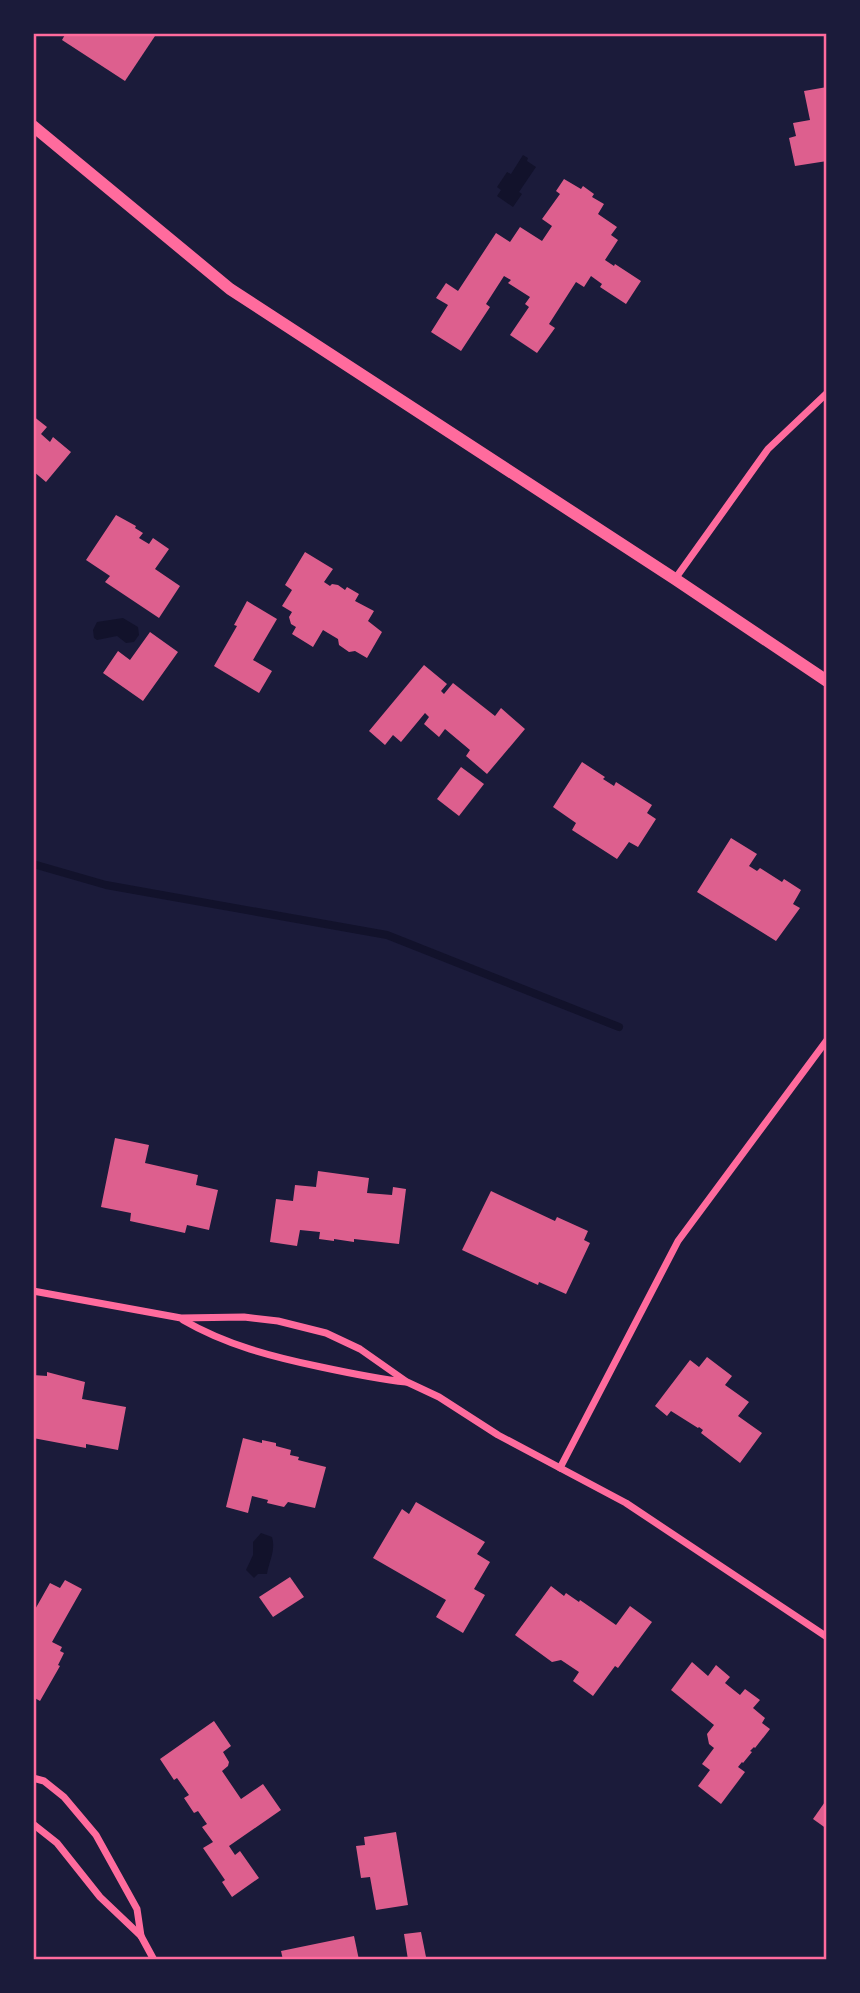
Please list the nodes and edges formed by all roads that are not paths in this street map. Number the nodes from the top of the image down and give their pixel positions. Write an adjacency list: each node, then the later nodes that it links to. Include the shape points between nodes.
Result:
1 (33, 126): 3 (street, via 230,289)
2 (827, 393): 3 (street, via 768,449)
3 (675, 579): 4 (street)
4 (827, 681)
5 (827, 1040): 9 (street, via 678,1241)
6 (33, 1291): 7 (street)
7 (181, 1318): 8 (street, via 250,1350 374,1379); 8 (street, via 244,1317 327,1333 360,1349)
8 (407, 1382): 9 (street)
9 (560, 1468): 10 (street, via 626,1503)
10 (827, 1637)
11 (33, 1777): 13 (street, via 64,1797 96,1835 137,1909)
12 (33, 1824): 13 (street, via 57,1843 100,1897)
13 (141, 1936): 14 (street)
14 (155, 1960)

